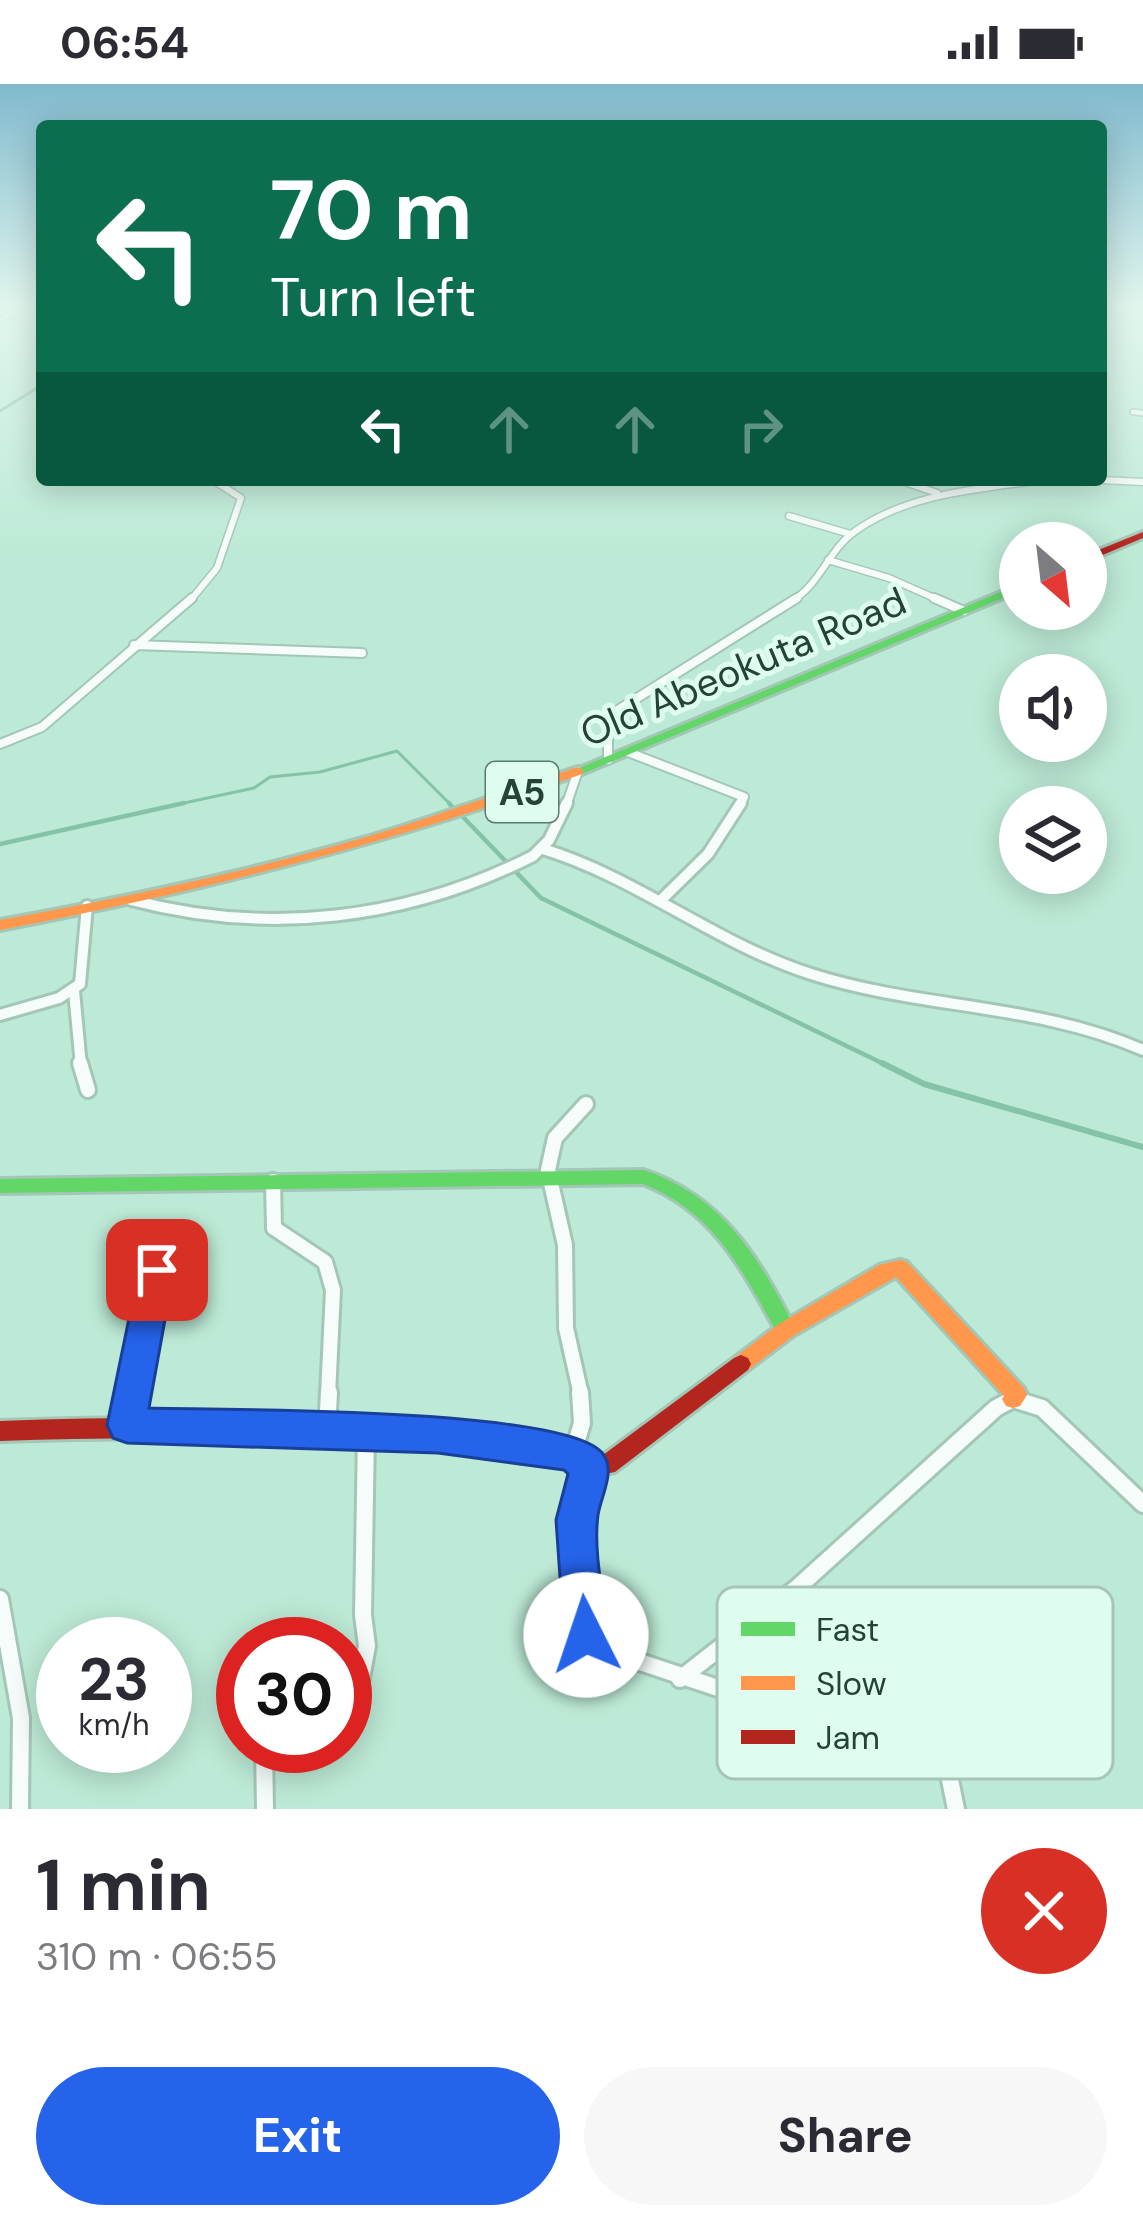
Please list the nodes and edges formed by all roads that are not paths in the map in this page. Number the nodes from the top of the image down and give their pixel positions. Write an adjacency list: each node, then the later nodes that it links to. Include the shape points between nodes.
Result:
1 (1133, 412): 2 (street)
2 (1143, 413)
3 (1107, 480): 4 (street)
4 (1143, 482)
5 (222, 486): 16 (street, via 241,498 217,568 182,610)
6 (916, 486): 8 (street)
7 (998, 486): 8 (street)
8 (940, 494): 10 (street)
9 (789, 516): 10 (street)
10 (850, 534): 13 (street)
11 (1143, 535): 12 (main road)
12 (1107, 550)
13 (828, 560): 15 (street); 20 (street, via 808,591 618,710 608,727)
14 (999, 595): 15 (main road, Old Abeokuta Road / A5)
15 (964, 611): 19 (main road, Old Abeokuta Road / A5)
16 (134, 645): 17 (street); 18 (street, via 42,727)
17 (362, 653)
18 (0, 744)
19 (628, 752): 20 (main road, Old Abeokuta Road / A5); 24 (street, via 744,796 703,862)
20 (608, 760): 21 (main road, Old Abeokuta Road / A5)
21 (578, 772): 22 (street); 23 (main road, Old Abeokuta Road / A5, via 415,827)
22 (543, 849): 23 (street, via 450,894 362,915 292,920); 24 (street, via 609,871)
23 (131, 900): 25 (main road, Old Abeokuta Road / A5)
24 (660, 901): 29 (street, via 830,980 1018,1007)
25 (87, 906): 26 (main road, Old Abeokuta Road / A5); 27 (street)
26 (0, 926)
27 (74, 991): 28 (street); 30 (street)
28 (0, 1015)
29 (1143, 1050)
30 (88, 1090)
31 (586, 1104): 32 (street, via 550,1148)
32 (545, 1177): 33 (main road); 36 (main road, via 641,1176 690,1194 733,1238); 42 (street, via 566,1249 566,1328 584,1436)
33 (273, 1181): 34 (main road); 40 (street, via 274,1228 325,1262 333,1290)
34 (0, 1186)
35 (157, 1270): 38 (street)
36 (786, 1330): 37 (main road, via 900,1268); 43 (main road, via 626,1454)
37 (1012, 1399): 44 (street, via 1042,1408); 45 (street)
38 (127, 1425): 39 (main road); 40 (main road)
39 (0, 1431)
40 (327, 1434): 41 (main road)
41 (366, 1434): 42 (main road); 47 (street)
42 (573, 1453): 43 (main road)
43 (590, 1467): 49 (street, via 577,1520 586,1635 595,1647)
44 (1143, 1504)
45 (798, 1587)
46 (0, 1599): 53 (street, via 21,1718)
47 (363, 1617)
48 (717, 1650): 49 (street)
49 (680, 1679): 50 (street)
50 (717, 1691)
51 (264, 1773): 54 (street)
52 (950, 1779): 55 (street)
53 (20, 1809)
54 (265, 1809)
55 (956, 1809)

